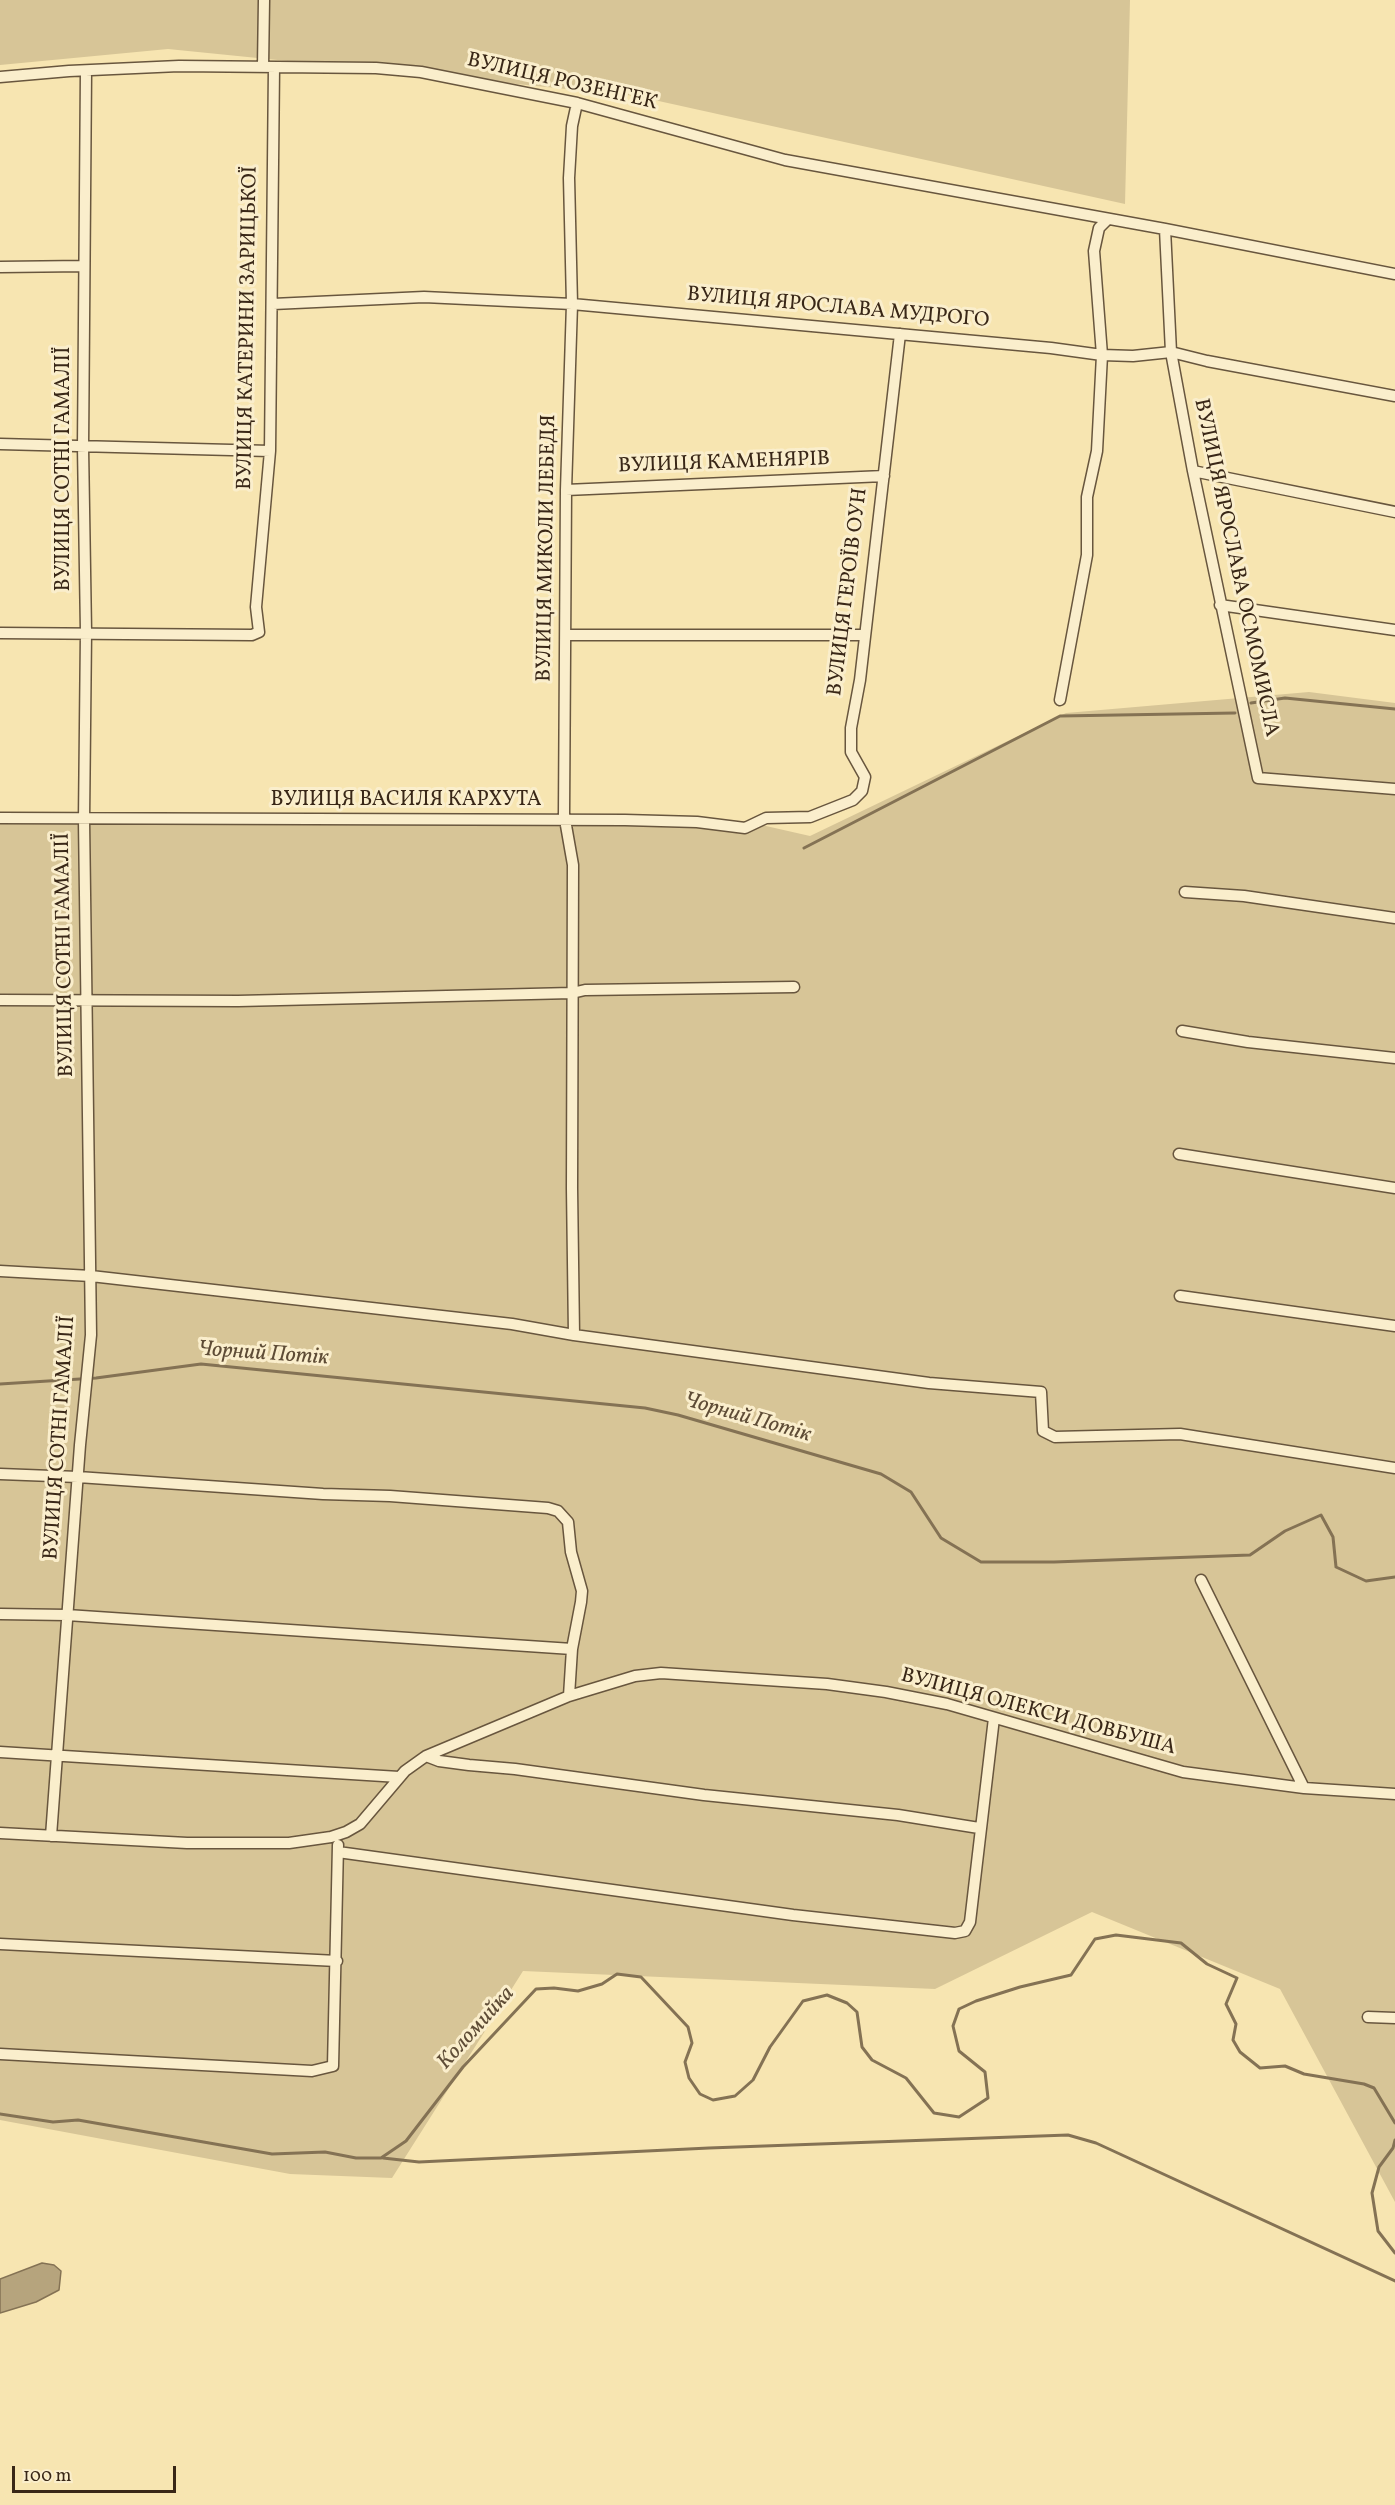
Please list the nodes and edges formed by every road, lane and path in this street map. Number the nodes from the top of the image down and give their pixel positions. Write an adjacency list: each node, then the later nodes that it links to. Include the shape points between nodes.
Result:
1 (264, 0): 2 (street, ВУЛИЦЯ КАТЕРИНИ ЗАРИЦЬКОЇ)
2 (269, 67): 3 (street, ВУЛИЦЯ РОЗЕНГЕК); 5 (street, ВУЛИЦЯ РОЗЕНГЕК, via 421,72); 11 (street, ВУЛИЦЯ КАТЕРИНИ ЗАРИЦЬКОЇ)
3 (86, 71): 4 (street, ВУЛИЦЯ РОЗЕНГЕК); 8 (street, ВУЛИЦЯ СОТНІ ГАМАЛІЇ)
4 (0, 77)
5 (577, 104): 6 (street, ВУЛИЦЯ РОЗЕНГЕК, via 785,160); 12 (street, ВУЛИЦЯ МИКОЛИ ЛЕБЕДЯ, via 569,178)
6 (1107, 220): 7 (street, ВУЛИЦЯ РОЗЕНГЕК); 15 (street, via 1099,228 1094,251)
7 (1165, 229): 10 (street, ВУЛИЦЯ РОЗЕНГЕК); 14 (street, ВУЛИЦЯ ЯРОСЛАВА ОСМОМИСЛА)
8 (84, 266): 9 (street); 18 (street, ВУЛИЦЯ СОТНІ ГАМАЛІЇ)
9 (0, 267)
10 (1395, 274)
11 (273, 304): 12 (street, ВУЛИЦЯ ЯРОСЛАВА МУДРОГО, via 424,297); 19 (street, ВУЛИЦЯ КАТЕРИНИ ЗАРИЦЬКОЇ)
12 (572, 304): 13 (street, ВУЛИЦЯ ЯРОСЛАВА МУДРОГО); 22 (street, ВУЛИЦЯ МИКОЛИ ЛЕБЕДЯ)
13 (900, 334): 15 (street, ВУЛИЦЯ ЯРОСЛАВА МУДРОГО); 21 (street, ВУЛИЦЯ ГЕРОЇВ ОУН)
14 (1171, 351): 15 (street, ВУЛИЦЯ ЯРОСЛАВА МУДРОГО); 16 (street, ВУЛИЦЯ ЯРОСЛАВА МУДРОГО); 20 (street, ВУЛИЦЯ ЯРОСЛАВА ОСМОМИСЛА)
15 (1102, 355): 30 (street, via 1097,451 1087,497 1087,555)
16 (1395, 396)
17 (0, 444): 18 (street)
18 (83, 447): 19 (street); 26 (street, ВУЛИЦЯ СОТНІ ГАМАЛІЇ)
19 (270, 452): 26 (street, ВУЛИЦЯ КАТЕРИНИ ЗАРИЦЬКОЇ, via 256,607 259,632)
20 (1193, 471): 23 (street); 24 (street, ВУЛИЦЯ ЯРОСЛАВА ОСМОМИСЛА)
21 (884, 477): 22 (street, ВУЛИЦЯ КАМЕНЯРІВ); 29 (street, ВУЛИЦЯ ГЕРОЇВ ОУН)
22 (566, 490): 28 (street, ВУЛИЦЯ МИКОЛИ ЛЕБЕДЯ)
23 (1395, 512)
24 (1220, 604): 25 (street); 31 (street, ВУЛИЦЯ ЯРОСЛАВА ОСМОМИСЛА, via 1258,778)
25 (1395, 630)
26 (86, 632): 27 (street); 34 (street, ВУЛИЦЯ СОТНІ ГАМАЛІЇ)
27 (0, 633)
28 (567, 635): 29 (street); 35 (street, ВУЛИЦЯ МИКОЛИ ЛЕБЕДЯ)
29 (864, 635): 32 (street, ВУЛИЦЯ ГЕРОЇВ ОУН, via 850,736 851,752 865,777 863,788 853,800)
30 (1060, 700)
31 (1395, 789)
32 (810, 817): 35 (street, ВУЛИЦЯ ВАСИЛЯ КАРХУТА, via 766,818 745,828 677,820)
33 (0, 818): 34 (street, ВУЛИЦЯ ВАСИЛЯ КАРХУТА)
34 (84, 820): 35 (street, ВУЛИЦЯ ВАСИЛЯ КАРХУТА); 41 (street, ВУЛИЦЯ СОТНІ ГАМАЛІЇ)
35 (565, 821): 39 (street, ВУЛИЦЯ МИКОЛИ ЛЕБЕДЯ, via 573,865)
36 (1185, 892): 37 (street, via 1244,896)
37 (1395, 918)
38 (794, 987): 39 (street)
39 (572, 993): 41 (street); 50 (street, ВУЛИЦЯ МИКОЛИ ЛЕБЕДЯ)
40 (0, 1000): 41 (street)
41 (86, 1000): 47 (street, ВУЛИЦЯ СОТНІ ГАМАЛІЇ)
42 (1182, 1031): 43 (street)
43 (1395, 1058)
44 (1179, 1154): 45 (street)
45 (1395, 1188)
46 (0, 1271): 47 (street)
47 (91, 1276): 50 (street, via 512,1324); 53 (street, ВУЛИЦЯ СОТНІ ГАМАЛІЇ, via 91,1335)
48 (1179, 1296): 49 (street)
49 (1395, 1326)
50 (574, 1335): 51 (street, via 929,1383 1041,1392 1043,1431 1055,1437 1180,1434)
51 (1395, 1468)
52 (0, 1474): 53 (street)
53 (78, 1477): 56 (street, ВУЛИЦЯ СОТНІ ГАМАЛІЇ); 57 (street, via 390,1496 558,1511 568,1522 571,1552 582,1591)
54 (1201, 1580): 64 (street)
55 (0, 1614): 56 (street)
56 (67, 1616): 57 (street); 61 (street, ВУЛИЦЯ СОТНІ ГАМАЛІЇ)
57 (572, 1649): 58 (street)
58 (569, 1696): 59 (street, ВУЛИЦЯ ОЛЕКСИ ДОВБУША, via 635,1676 670,1673 827,1684 934,1701); 62 (street, ВУЛИЦЯ ОЛЕКСИ ДОВБУША)
59 (994, 1718): 64 (street, ВУЛИЦЯ ОЛЕКСИ ДОВБУША, via 1176,1771); 66 (street)
60 (0, 1752): 61 (street)
61 (57, 1756): 63 (street); 68 (street, ВУЛИЦЯ СОТНІ ГАМАЛІЇ)
62 (426, 1756): 63 (street, ВУЛИЦЯ ОЛЕКСИ ДОВБУША); 66 (street, via 469,1765)
63 (399, 1777): 69 (street, ВУЛИЦЯ ОЛЕКСИ ДОВБУША, via 360,1824)
64 (1304, 1788): 65 (street, ВУЛИЦЯ ОЛЕКСИ ДОВБУША)
65 (1395, 1794)
66 (980, 1828): 70 (street, via 970,1922 965,1931 955,1933 793,1915)
67 (0, 1833): 68 (street, ВУЛИЦЯ ОЛЕКСИ ДОВБУША)
68 (51, 1836): 69 (street, ВУЛИЦЯ ОЛЕКСИ ДОВБУША, via 289,1843)
69 (337, 1836): 70 (street)
70 (338, 1852): 72 (street)
71 (0, 1944): 72 (street)
72 (337, 1961): 75 (street, via 333,2066 312,2072)
73 (1368, 2017): 74 (street)
74 (1395, 2018)
75 (0, 2054)

